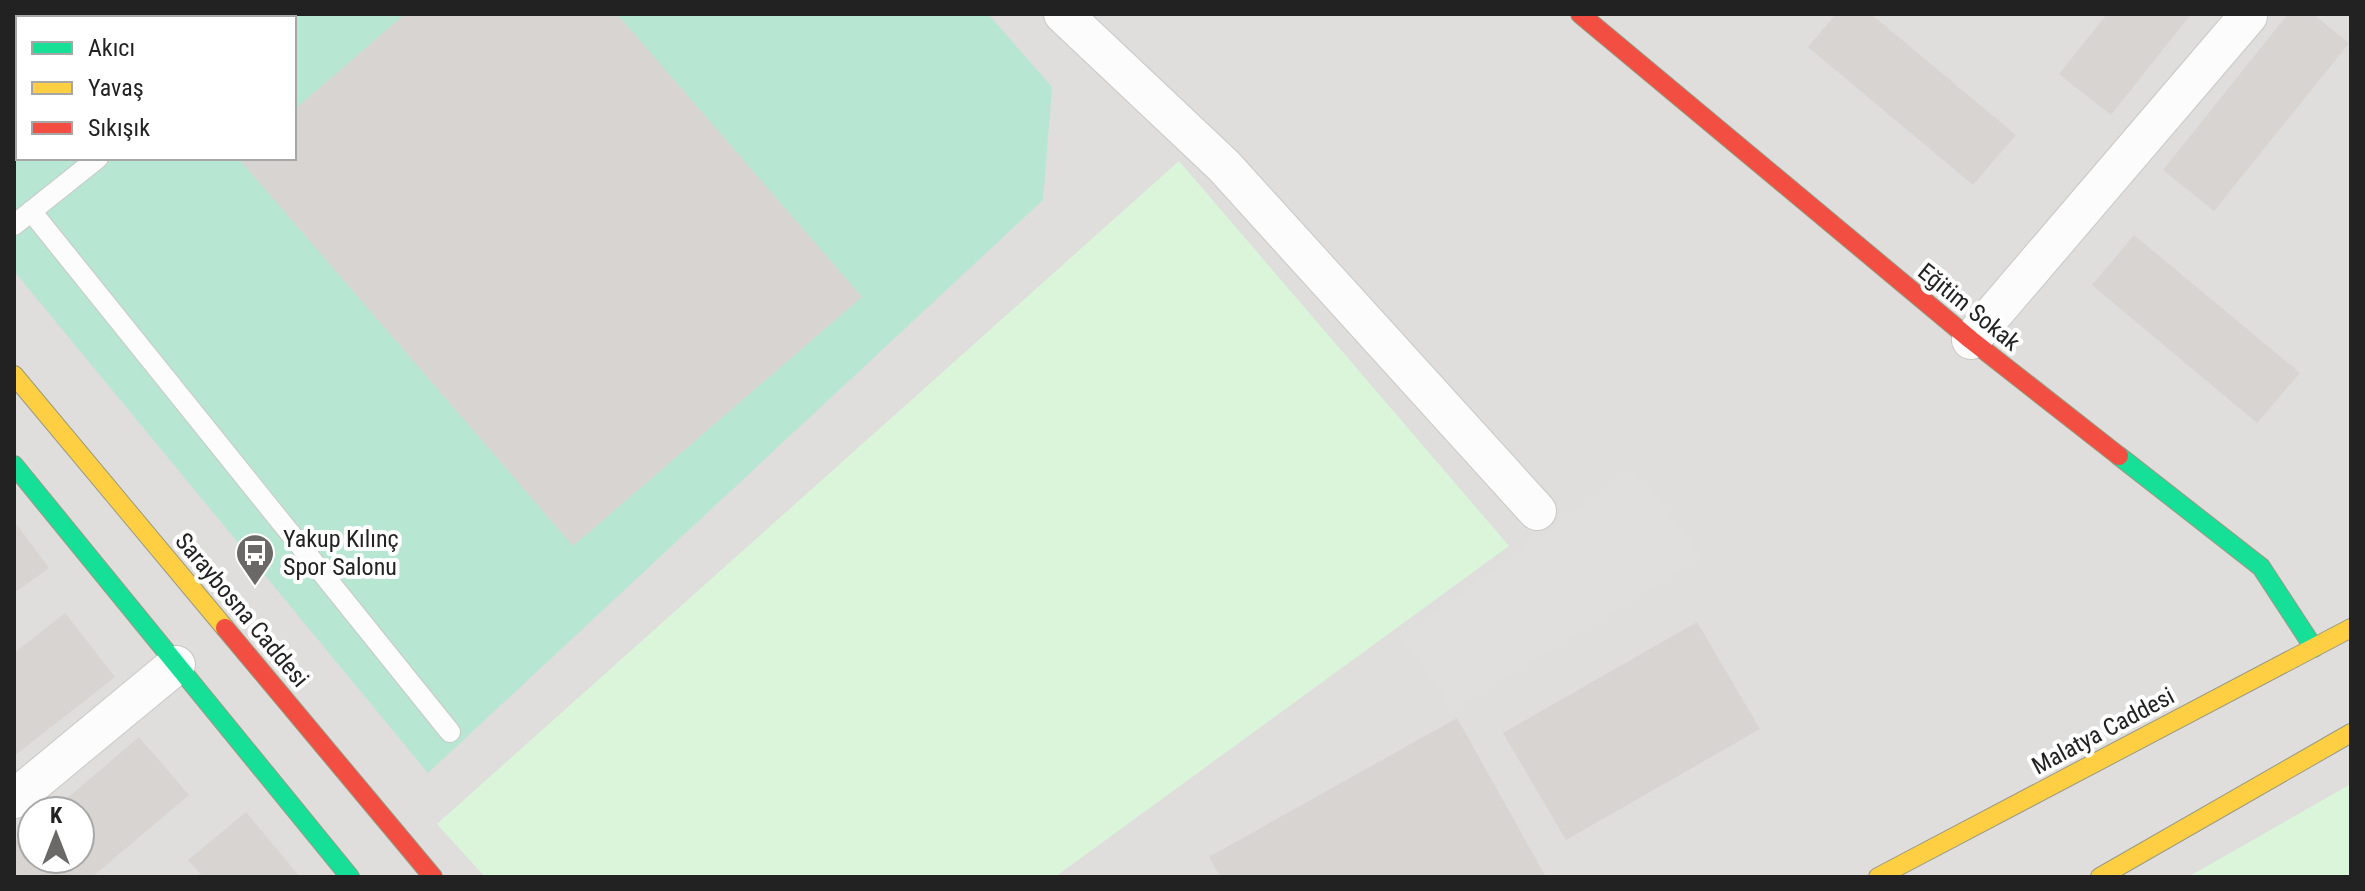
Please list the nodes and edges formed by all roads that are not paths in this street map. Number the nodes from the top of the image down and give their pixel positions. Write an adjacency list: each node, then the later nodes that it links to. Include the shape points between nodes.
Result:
1 (1063, 14): 10 (street, via 1224,166)
2 (1580, 14): 7 (main road, Eğitim Sokak)
3 (2248, 16): 7 (street)
4 (95, 160): 5 (lane)
5 (31, 211): 6 (lane); 14 (lane)
6 (14, 225)
7 (1971, 340): 12 (main road, Eğitim Sokak, via 2261,567)
8 (14, 375): 18 (main road, Saraybosna Caddesi)
9 (14, 465): 13 (main road)
10 (1537, 511)
11 (2351, 628): 12 (main road, Malatya Caddesi)
12 (2314, 648): 19 (main road, Malatya Caddesi)
13 (176, 665): 16 (street); 17 (main road)
14 (450, 732)
15 (2351, 733): 20 (main road)
16 (14, 799)
17 (350, 877)
18 (433, 877)
19 (1878, 877)
20 (2100, 877)

